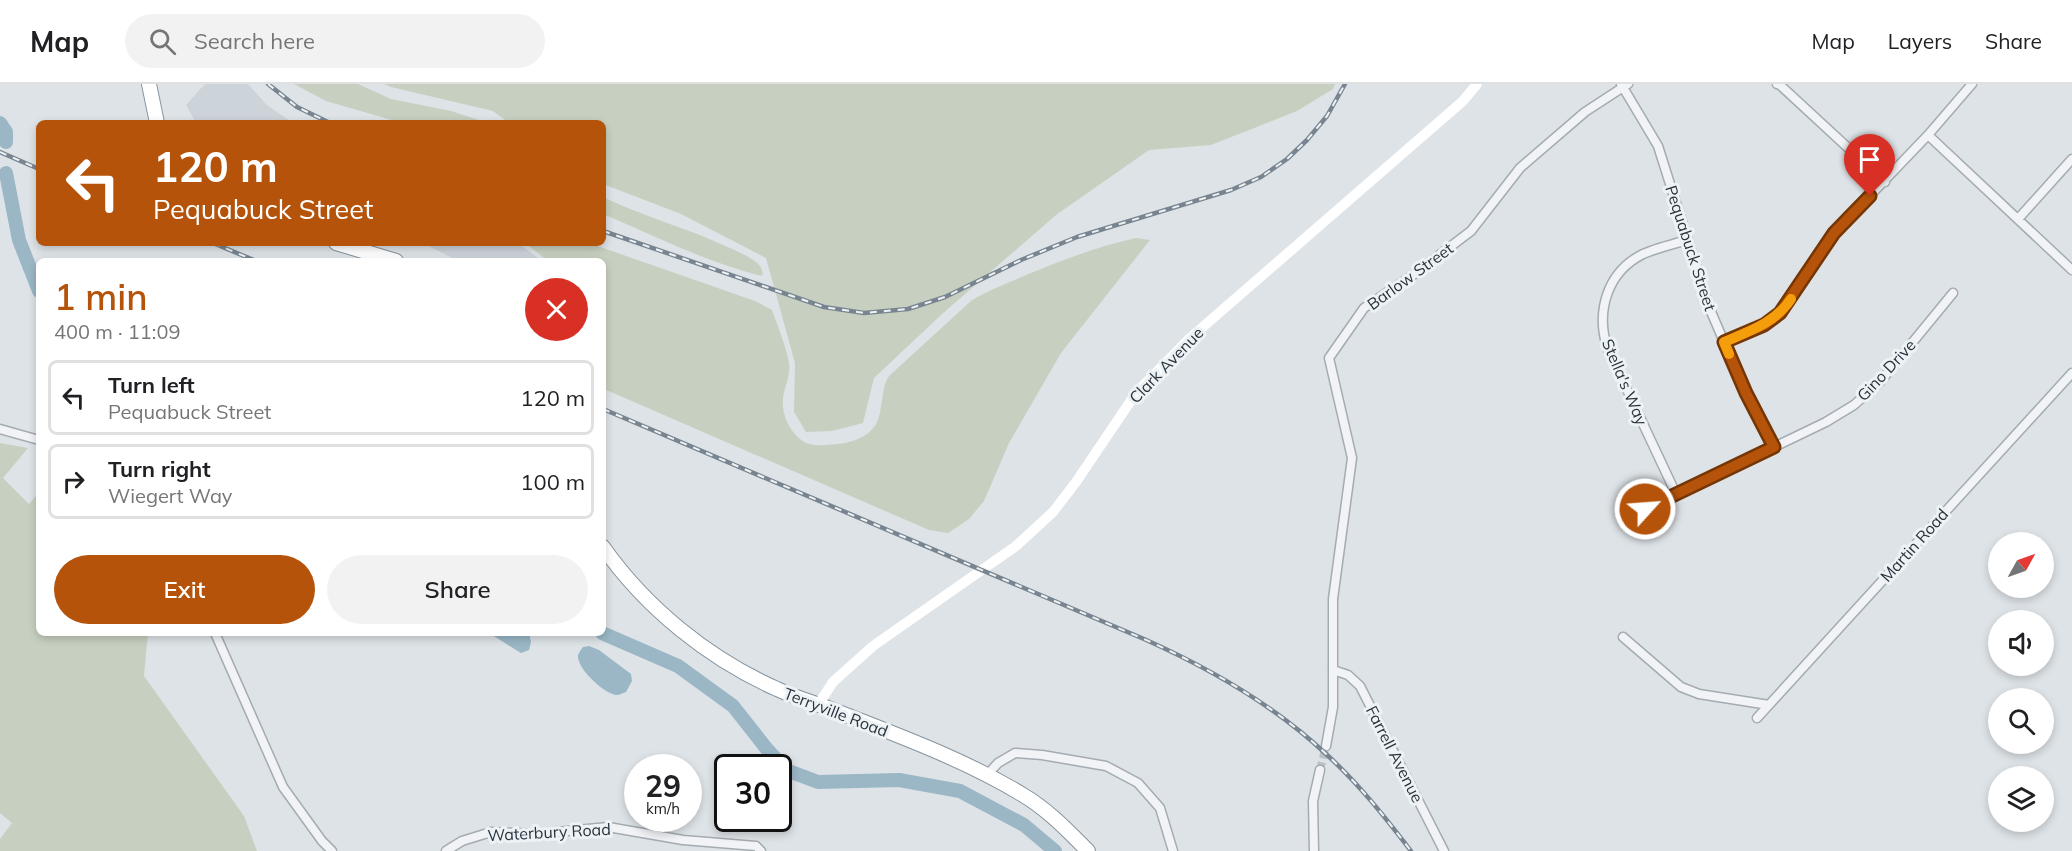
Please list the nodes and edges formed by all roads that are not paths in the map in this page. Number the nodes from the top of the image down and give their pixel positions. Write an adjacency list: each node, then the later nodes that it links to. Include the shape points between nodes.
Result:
1 (149, 84): 6 (highway)
2 (1477, 84): 27 (main road, Clark Avenue, via 1463,101 1189,339 1136,393 1053,512 1016,546 865,653 833,682)
3 (1779, 84): 9 (street)
4 (1972, 84): 7 (street)
5 (1624, 85): 11 (street, Pequabuck Street, via 1658,146); 26 (street, Barlow Street, via 1585,112 1520,168 1471,231 1364,308 1329,358 1352,458 1334,599)
6 (155, 120)
7 (1928, 135): 9 (street); 10 (street)
8 (2072, 159): 10 (street)
9 (1885, 182): 16 (street, via 1836,231 1780,313 1764,325)
10 (2018, 219): 14 (street)
11 (1688, 240): 16 (street, Pequabuck Street); 21 (street, Stella's Way, via 1644,254 1626,266 1607,292 1602,315 1609,351)
12 (346, 246): 13 (highway)
13 (386, 258)
14 (2072, 270)
15 (1953, 293): 20 (street, Gino Drive, via 1880,382 1854,405)
16 (1724, 342): 20 (street, Pequabuck Street)
17 (2072, 372): 28 (street, Martin Road)
18 (0, 429): 19 (street)
19 (36, 439)
20 (1774, 447): 21 (street, Gino Drive)
21 (1676, 494): 22 (street, Gino Drive)
22 (1645, 509)
23 (606, 550): 27 (highway, Terryville Road, via 652,604 692,638 760,681)
24 (216, 636): 33 (street, via 284,787)
25 (1623, 637): 28 (street, via 1681,687 1699,694)
26 (1333, 670): 30 (street, Barlow Street, via 1332,716); 39 (street, Farrell Avenue, via 1348,675 1360,686)
27 (818, 705): 32 (highway, Terryville Road)
28 (1769, 705): 29 (street, Martin Road)
29 (1757, 718)
30 (1326, 746)
31 (1320, 770): 38 (street, via 1313,801)
32 (987, 775): 36 (highway, Terryville Road, via 1025,796); 37 (street, via 1015,753 1106,766 1138,783 1160,808)
33 (332, 851)
34 (446, 851): 35 (street, Waterbury Road, via 491,832 537,834 608,827 683,840 756,846)
35 (761, 851)
36 (1088, 851)
37 (1173, 851)
38 (1314, 851)
39 (1444, 851)

